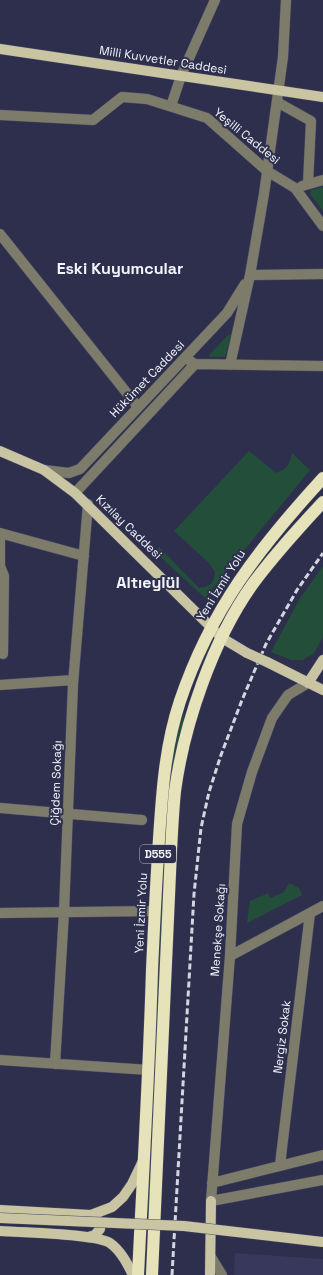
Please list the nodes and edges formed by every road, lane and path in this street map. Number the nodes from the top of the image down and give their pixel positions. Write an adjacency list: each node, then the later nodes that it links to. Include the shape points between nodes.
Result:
1 (215, 0): 4 (street)
2 (286, 0): 5 (street, via 283,57)
3 (0, 49): 4 (main road, Milli Kuvvetler Caddesi)
4 (181, 76): 5 (main road, Milli Kuvvetler Caddesi); 8 (street)
5 (278, 91): 6 (main road, Milli Kuvvetler Caddesi); 7 (street)
6 (323, 97)
7 (277, 102): 10 (street); 12 (street, via 311,121)
8 (172, 106): 9 (street, Yeşilli Caddesi, via 147,99 122,97 93,120); 10 (street, Yeşilli Caddesi, via 207,118)
9 (0, 115)
10 (267, 171): 13 (street, Yeşilli Caddesi); 17 (street)
11 (323, 180): 12 (street)
12 (308, 184): 13 (street)
13 (295, 188): 14 (street, Yeşilli Caddesi)
14 (323, 226)
15 (0, 234): 22 (street)
16 (323, 274): 17 (street)
17 (250, 275): 18 (street, Hükümet Caddesi, via 227,313); 20 (street)
18 (185, 359): 19 (street); 22 (street, Hükümet Caddesi)
19 (195, 364): 20 (street); 26 (street)
20 (230, 365): 21 (street)
21 (323, 366)
22 (138, 407): 24 (street, Hükümet Caddesi, via 80,469 68,473)
23 (0, 451): 24 (main road, Kızılay Caddesi)
24 (44, 470): 26 (main road, Kızılay Caddesi)
25 (323, 478): 31 (highway, Yeni İzmir Yolu / D555, via 262,547)
26 (75, 493): 28 (main road, Kızılay Caddesi)
27 (323, 502): 32 (highway, D555, via 288,540 252,586)
28 (88, 504): 30 (street, Çiğdem Sokağı); 31 (main road, Kızılay Caddesi)
29 (0, 533): 30 (street); 33 (street, via 0,566 4,576)
30 (84, 556): 35 (street, Çiğdem Sokağı)
31 (211, 627): 32 (main road, Kızılay Caddesi); 44 (highway, Yeni İzmir Yolu / D555, via 180,700 166,754)
32 (222, 638): 36 (main road, Kızılay Caddesi, bridge); 67 (highway, D555, via 193,711 175,791)
33 (3, 654)
34 (323, 660): 36 (main road)
35 (73, 680): 37 (street); 41 (street, Çiğdem Sokağı)
36 (308, 682): 38 (main road, Kızılay Caddesi); 39 (main road); 48 (street, Menekşe Sokağı, via 288,695 272,718 252,772 237,824)
37 (0, 685)
38 (323, 690)
39 (323, 698)
40 (0, 808): 41 (street)
41 (68, 813): 42 (street); 45 (street, Çiğdem Sokağı)
42 (142, 820)
43 (323, 906): 47 (street)
44 (154, 911): 45 (street); 51 (highway, Yeni İzmir Yolu / D555)
45 (64, 912): 46 (street); 50 (street, Çiğdem Sokağı)
46 (0, 913)
47 (310, 913): 48 (street); 54 (street, Nergiz Sokak)
48 (230, 956): 56 (street, Menekşe Sokağı)
49 (0, 1060): 50 (street)
50 (55, 1064): 51 (street)
51 (149, 1070): 53 (highway, Yeni İzmir Yolu / D555)
52 (323, 1155): 54 (street)
53 (144, 1158): 59 (main road, via 123,1197 112,1207); 66 (highway, Yeni İzmir Yolu / D555)
54 (280, 1165): 56 (street)
55 (323, 1180): 57 (street)
56 (212, 1183): 57 (street, Menekşe Sokağı)
57 (211, 1201): 64 (main road)
58 (0, 1210): 59 (main road)
59 (91, 1215): 62 (main road, via 97,1219 100,1226 98,1232)
60 (0, 1218): 63 (main road, bridge, via 184,1226)
61 (0, 1231): 62 (main road)
62 (88, 1237): 65 (main road, via 109,1242 127,1262)
63 (323, 1242)
64 (211, 1257): 68 (main road); 69 (street)
65 (133, 1275)
66 (138, 1275)
67 (152, 1275)
68 (210, 1275)
69 (222, 1275)

